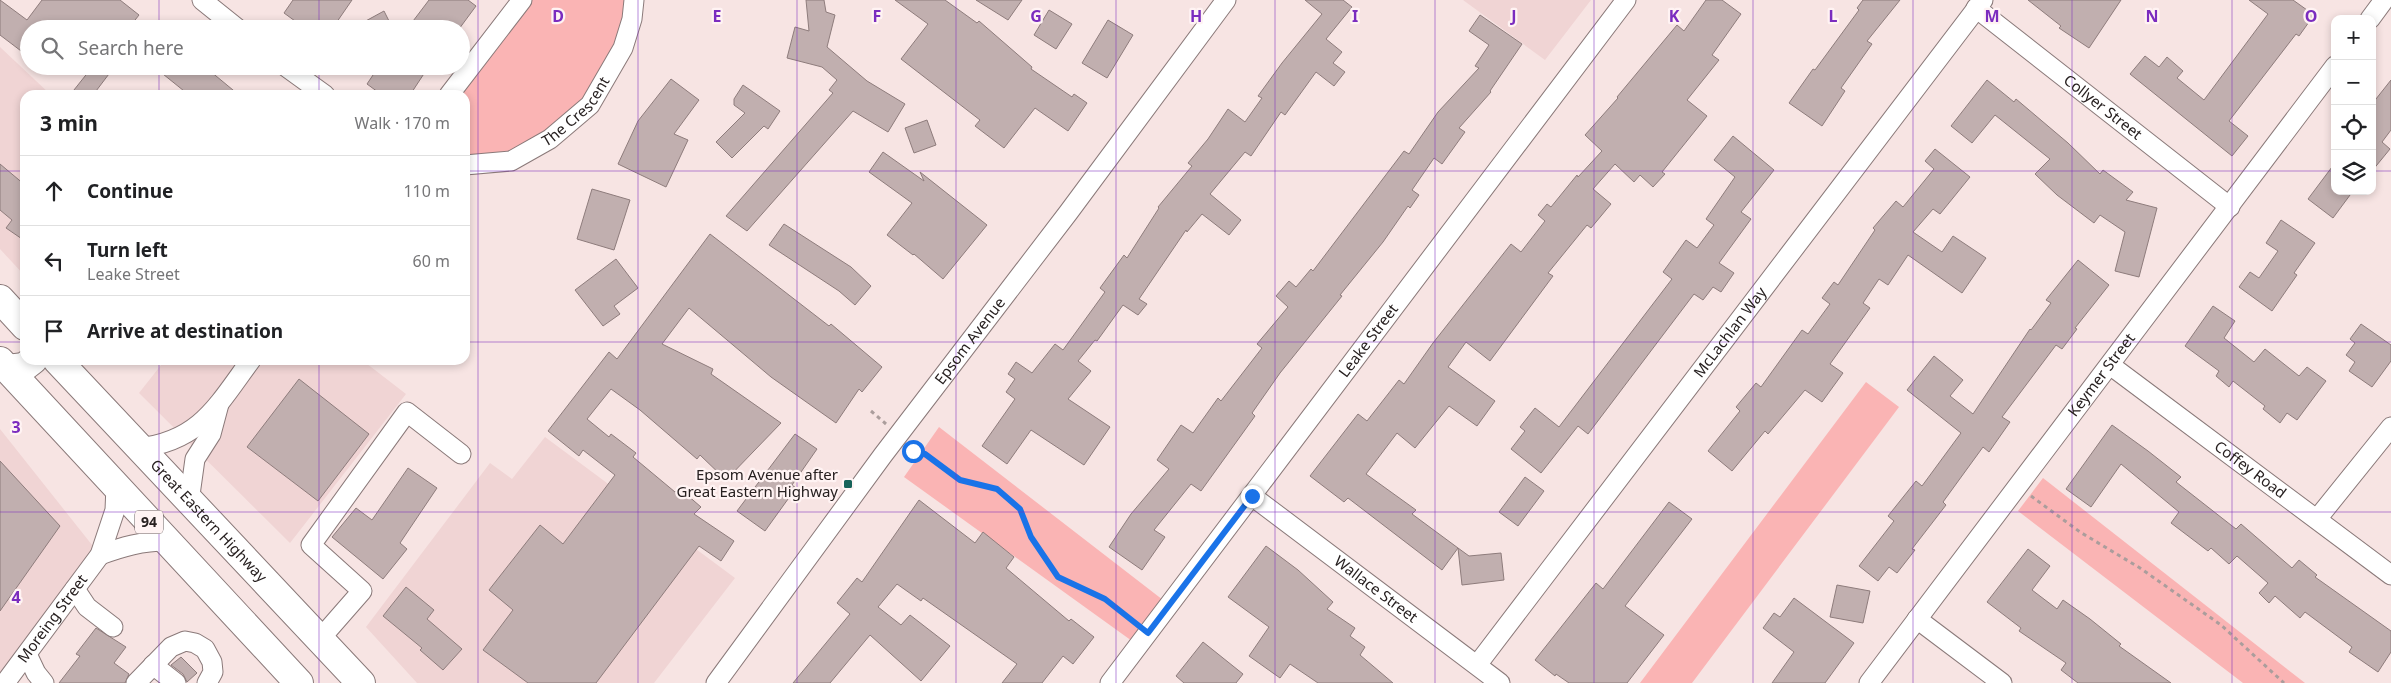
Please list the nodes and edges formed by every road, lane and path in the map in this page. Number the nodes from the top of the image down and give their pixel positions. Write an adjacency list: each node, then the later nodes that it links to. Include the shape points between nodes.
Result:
1 (202, 0): 9 (street)
2 (522, 0): 10 (street)
3 (634, 0): 16 (street, The Crescent, via 632,19 622,48 590,105 550,140 511,161)
4 (1226, 0): 29 (street, Epsom Avenue)
5 (1626, 0): 34 (street, Leake Street)
6 (2384, 0): 8 (street)
7 (1979, 4): 17 (street, Collyer Street); 47 (street, McLachlan Way)
8 (2373, 15)
9 (227, 20)
10 (470, 68)
11 (2331, 71): 17 (street, Keymer Street)
12 (297, 75): 14 (street)
13 (464, 75): 15 (street)
14 (318, 90)
15 (453, 90)
16 (470, 165)
17 (2230, 207): 25 (street, Keymer Street)
18 (0, 299): 20 (highway)
19 (0, 313): 21 (highway)
20 (20, 321)
21 (20, 334)
22 (13, 363): 32 (highway, 94)
23 (62, 365): 30 (highway, Great Eastern Highway)
24 (247, 365): 26 (street)
25 (2110, 365): 33 (street, Keymer Street); 36 (street, Coffey Road)
26 (220, 402): 30 (street, via 179,439); 35 (street, via 211,434 195,459)
27 (871, 411): 29 (path)
28 (2391, 426): 36 (street)
29 (899, 435): 43 (path, via 913,451 925,454 960,480 997,489 1020,509 1031,537 1058,577 1105,599); 56 (street, Epsom Avenue)
30 (139, 448): 35 (highway, Great Eastern Highway)
31 (461, 454): 44 (street, via 407,412 311,545 362,591)
32 (116, 486): 37 (highway, 94); 38 (street, Moreing Street, via 115,510)
33 (2018, 486): 41 (street, Keymer Street); 60 (path, via 2080,532 2221,625)
34 (1252, 496): 43 (street, Leake Street); 47 (street, Wallace Street)
35 (190, 502): 44 (highway, Great Eastern Highway)
36 (2317, 519): 39 (street, Coffey Road)
37 (166, 541): 38 (street, via 148,541); 54 (highway, 94)
38 (100, 555): 40 (street, Moreing Street)
39 (2391, 575)
40 (75, 589): 42 (street, via 87,607); 45 (street, Moreing Street)
41 (1917, 619): 58 (street, Keymer Street); 59 (street)
42 (113, 627)
43 (1148, 633): 48 (street, Leake Street)
44 (320, 639): 55 (highway, Great Eastern Highway)
45 (26, 654): 49 (street, Moreing Street); 50 (street)
46 (153, 665): 51 (street); 52 (street); 53 (street, via 171,647 185,641 195,643 206,649 212,662 213,672)
47 (1476, 665): 57 (street, Wallace Street)
48 (1114, 682)
49 (5, 683)
50 (44, 683)
51 (136, 683)
52 (176, 683)
53 (206, 683)
54 (299, 683)
55 (361, 683)
56 (716, 683)
57 (1500, 683)
58 (1869, 683)
59 (2002, 683)
60 (2284, 683)

